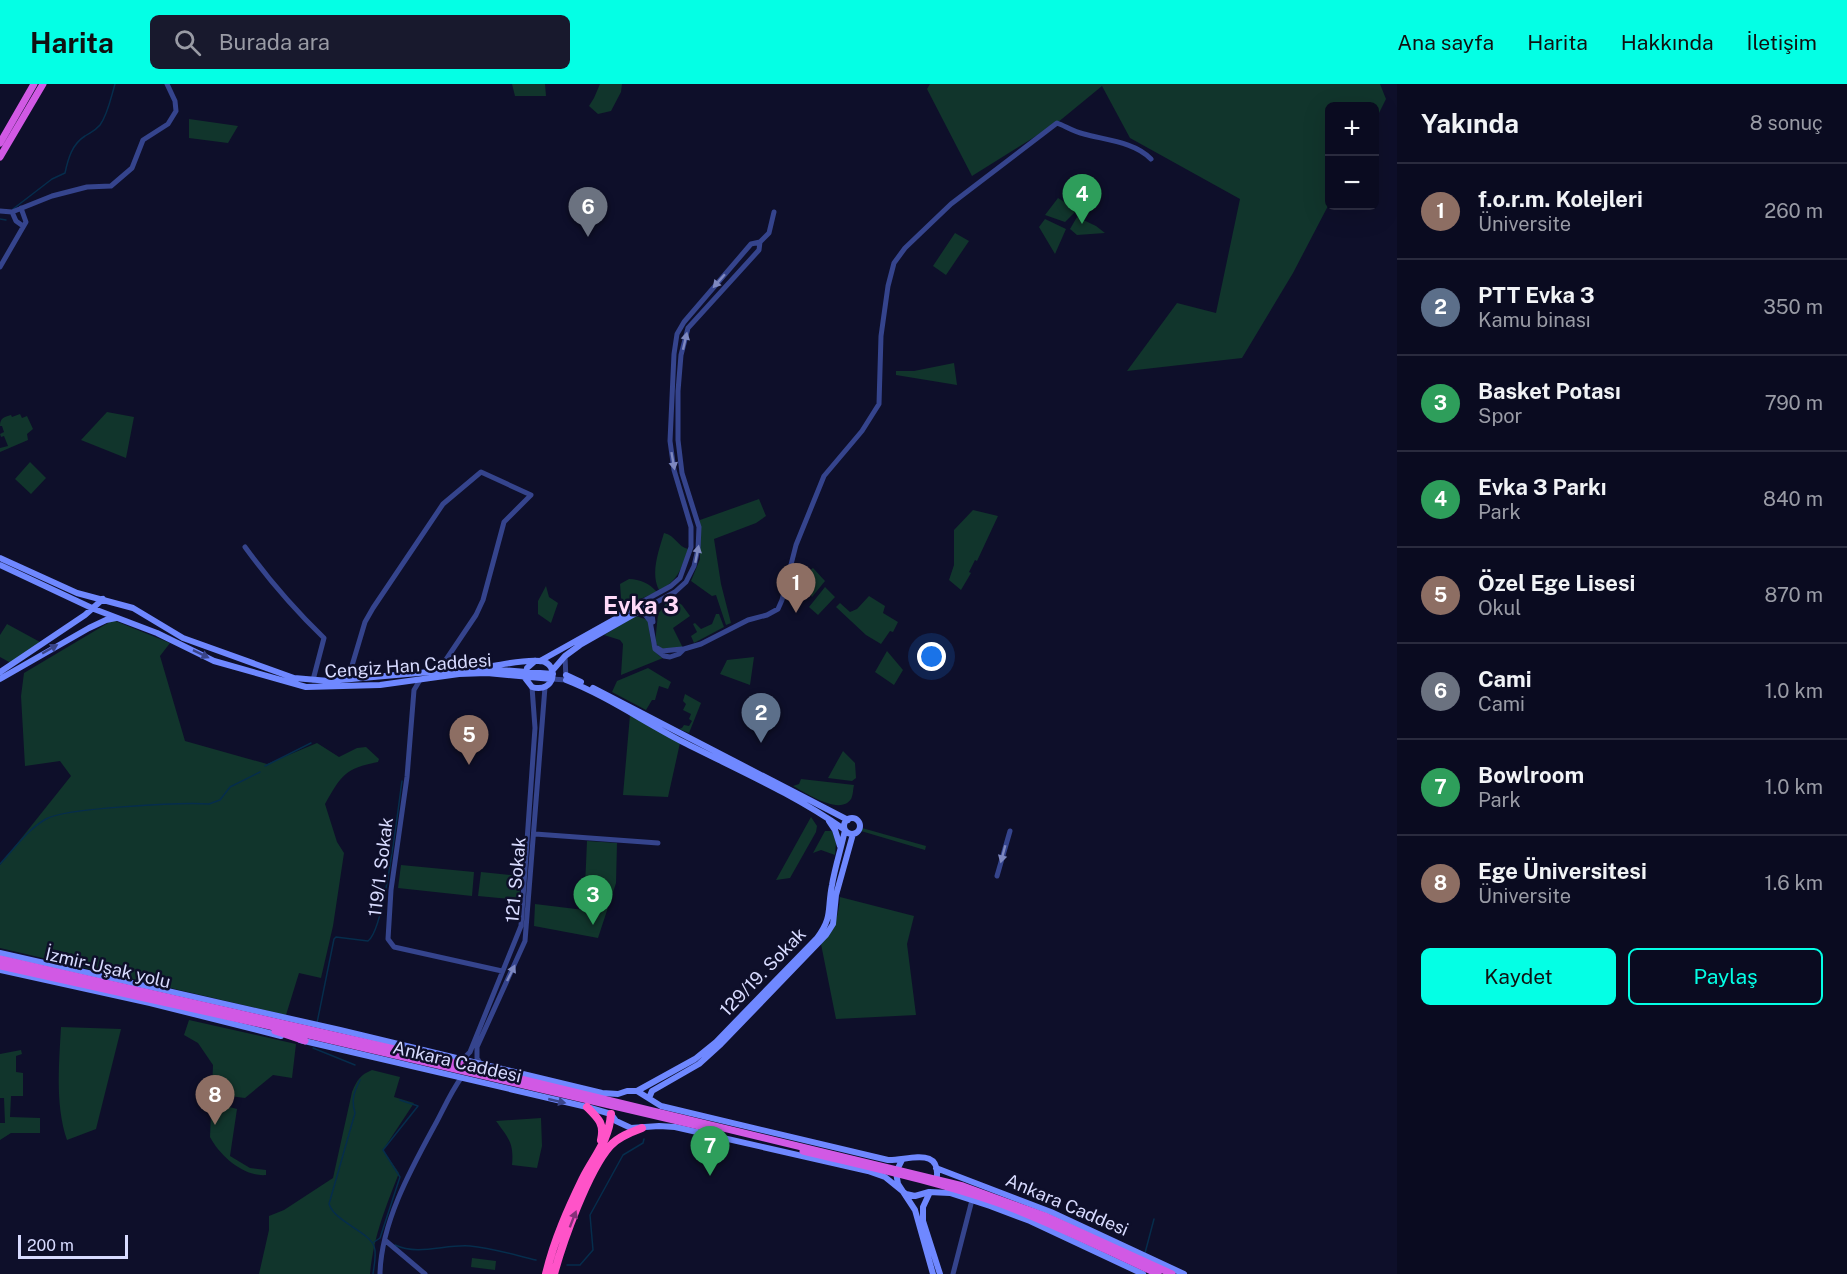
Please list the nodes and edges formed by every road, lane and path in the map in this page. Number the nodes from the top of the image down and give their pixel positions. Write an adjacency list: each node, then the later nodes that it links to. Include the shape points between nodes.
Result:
1 (34, 84): 4 (highway)
2 (43, 84): 5 (highway)
3 (167, 84): 7 (street, via 176,111 168,124 143,140 132,168 111,186 87,186)
4 (0, 143)
5 (0, 158)
6 (1151, 159): 29 (street, via 1144,152 1057,123 935,217 905,248 894,263 888,286 881,336 879,404 824,476 796,545 778,609)
7 (21, 208): 9 (street); 11 (street, via 26,222)
8 (0, 211): 9 (street)
9 (12, 212): 11 (street)
10 (774, 212): 12 (street, via 769,233)
11 (23, 226): 13 (street)
12 (760, 242): 14 (street, one-way to 14, via 751,244); 15 (street, via 759,250)
13 (0, 267)
14 (705, 298): 15 (street); 16 (street, via 677,334)
15 (711, 303): 17 (street, one-way to 15, via 688,328)
16 (672, 372): 17 (street); 18 (street)
17 (680, 373): 19 (street)
18 (671, 393): 19 (street); 23 (street, one-way to 23, via 674,470 691,527 689,555)
19 (678, 393): 24 (street, one-way to 19, via 697,558 699,527 682,472)
20 (246, 547): 40 (street, via 277,588 324,638)
21 (0, 558): 25 (main road, Cengiz Han Caddesi, via 77,592)
22 (0, 565): 27 (main road, Cengiz Han Caddesi)
23 (680, 578): 24 (street); 26 (street)
24 (687, 582): 26 (street)
25 (103, 598): 27 (main road); 40 (main road, Cengiz Han Caddesi, via 133,608 183,638 294,678)
26 (641, 608): 29 (street, via 652,617 656,648); 29 (street, via 650,621 655,649 670,657); 30 (main road); 31 (main road)
27 (94, 609): 28 (main road, Cengiz Han Caddesi); 34 (main road)
28 (117, 618): 38 (main road, one-way to 28, via 89,628); 42 (main road, Cengiz Han Caddesi, one-way to 42, via 214,661 306,687)
29 (684, 649)
30 (565, 656): 36 (main road); 37 (street)
31 (538, 661): 32 (main road); 35 (main road, via 529,665); 36 (main road, via 547,664)
32 (474, 668): 33 (main road, Cengiz Han Caddesi); 35 (main road, Cengiz Han Caddesi)
33 (440, 670): 39 (main road, Cengiz Han Caddesi); 39 (street, via 483,600 504,522 531,495 482,472 443,504 373,608)
34 (0, 672)
35 (525, 673): 36 (main road, Cengiz Han Caddesi); 41 (main road, Cengiz Han Caddesi, via 459,674); 43 (main road, 121. Sokak)
36 (552, 675): 37 (street, Cengiz Han Caddesi); 44 (main road)
37 (566, 677): 46 (main road, Cengiz Han Caddesi); 47 (main road, Cengiz Han Caddesi)
38 (0, 679)
39 (348, 679): 40 (main road, Cengiz Han Caddesi)
40 (313, 680)
41 (420, 680): 42 (main road, Cengiz Han Caddesi); 45 (street, 119/1. Sokak)
42 (403, 682): 45 (street)
43 (532, 687): 44 (main road); 60 (street, 121. Sokak, via 535,728 521,926)
44 (545, 687): 50 (street, 121. Sokak)
45 (414, 690): 60 (street, 119/1. Sokak, via 408,777 391,890 388,939 394,947)
46 (825, 815): 48 (main road, Cengiz Han Caddesi); 53 (main road)
47 (848, 820): 48 (main road); 51 (main road, via 855,819 859,825)
48 (845, 830): 51 (main road); 53 (main road, 129/19. Sokak)
49 (1010, 831): 54 (street, one-way to 54)
50 (535, 834): 52 (street); 70 (street, 121. Sokak, one-way to 50, via 477,1047 525,941)
51 (853, 834): 74 (main road, 129/19. Sokak, via 836,895 833,924 826,935 721,1044 699,1064 652,1091)
52 (658, 843)
53 (841, 849): 72 (main road, 129/19. Sokak, via 829,917 817,938 716,1042 695,1059)
54 (997, 876)
55 (0, 953): 57 (main road, Ankara Caddesi)
56 (0, 958): 61 (highway, İzmir-Uşak yolu)
57 (47, 964): 61 (highway); 65 (main road, Ankara Caddesi)
58 (0, 966): 63 (highway, Ankara Caddesi)
59 (0, 970): 62 (main road, Ankara Caddesi)
60 (502, 971): 68 (street, 121. Sokak, via 470,1052)
61 (78, 976): 64 (highway, İzmir-Uşak yolu)
62 (50, 981): 63 (highway); 67 (main road, Ankara Caddesi)
63 (71, 982): 66 (highway, Ankara Caddesi)
64 (210, 1006): 65 (highway); 69 (highway, Ankara Caddesi)
65 (242, 1008): 68 (main road, Ankara Caddesi)
66 (239, 1019): 67 (highway); 69 (highway, Ankara Caddesi)
67 (305, 1041): 71 (main road, Ankara Caddesi)
68 (462, 1060): 70 (main road, Ankara Caddesi)
69 (447, 1064): 85 (highway, Ankara Caddesi, via 960,1191)
70 (481, 1065): 73 (main road, Ankara Caddesi)
71 (461, 1078): 75 (main road, Ankara Caddesi, one-way to 75); 84 (street, via 407,1175)
72 (637, 1091): 73 (main road, Ankara Caddesi); 74 (main road, Ankara Caddesi)
73 (618, 1094): 76 (main road, via 613,1098)
74 (649, 1098): 77 (main road, via 656,1112 653,1120); 79 (main road, Ankara Caddesi, via 659,1106 675,1110 888,1160)
75 (587, 1107): 76 (main road, Ankara Caddesi); 78 (highway, via 603,1127)
76 (611, 1114): 77 (main road, Ankara Caddesi, via 623,1126); 78 (highway, via 608,1133)
77 (642, 1128): 81 (main road, Ankara Caddesi, via 675,1127 868,1171); 92 (highway, one-way to 77, via 579,1204 598,1165 610,1146)
78 (597, 1153): 91 (highway, via 567,1209)
79 (902, 1160): 80 (main road, Ankara Caddesi, via 922,1156); 81 (main road, via 896,1172)
80 (936, 1168): 82 (main road, via 936,1183); 86 (main road, Ankara Caddesi, via 1052,1212)
81 (900, 1188): 82 (main road, Ankara Caddesi, via 915,1196); 93 (main road, via 915,1210)
82 (929, 1192): 83 (main road, Ankara Caddesi); 94 (main road, via 923,1221)
83 (972, 1200): 95 (street); 96 (main road, Ankara Caddesi, via 1030,1221)
84 (386, 1241): 89 (street); 90 (street)
85 (1104, 1246): 87 (highway, Ankara Caddesi); 88 (highway, Ankara Caddesi)
86 (1130, 1249): 88 (highway); 99 (main road, Ankara Caddesi)
87 (1129, 1261): 88 (highway, Ankara Caddesi); 97 (highway)
88 (1159, 1271): 98 (highway, Ankara Caddesi)
89 (380, 1274)
90 (425, 1274)
91 (546, 1274)
92 (554, 1274)
93 (933, 1274)
94 (940, 1274)
95 (952, 1274)
96 (1143, 1274)
97 (1151, 1274)
98 (1172, 1274)
99 (1184, 1274)

